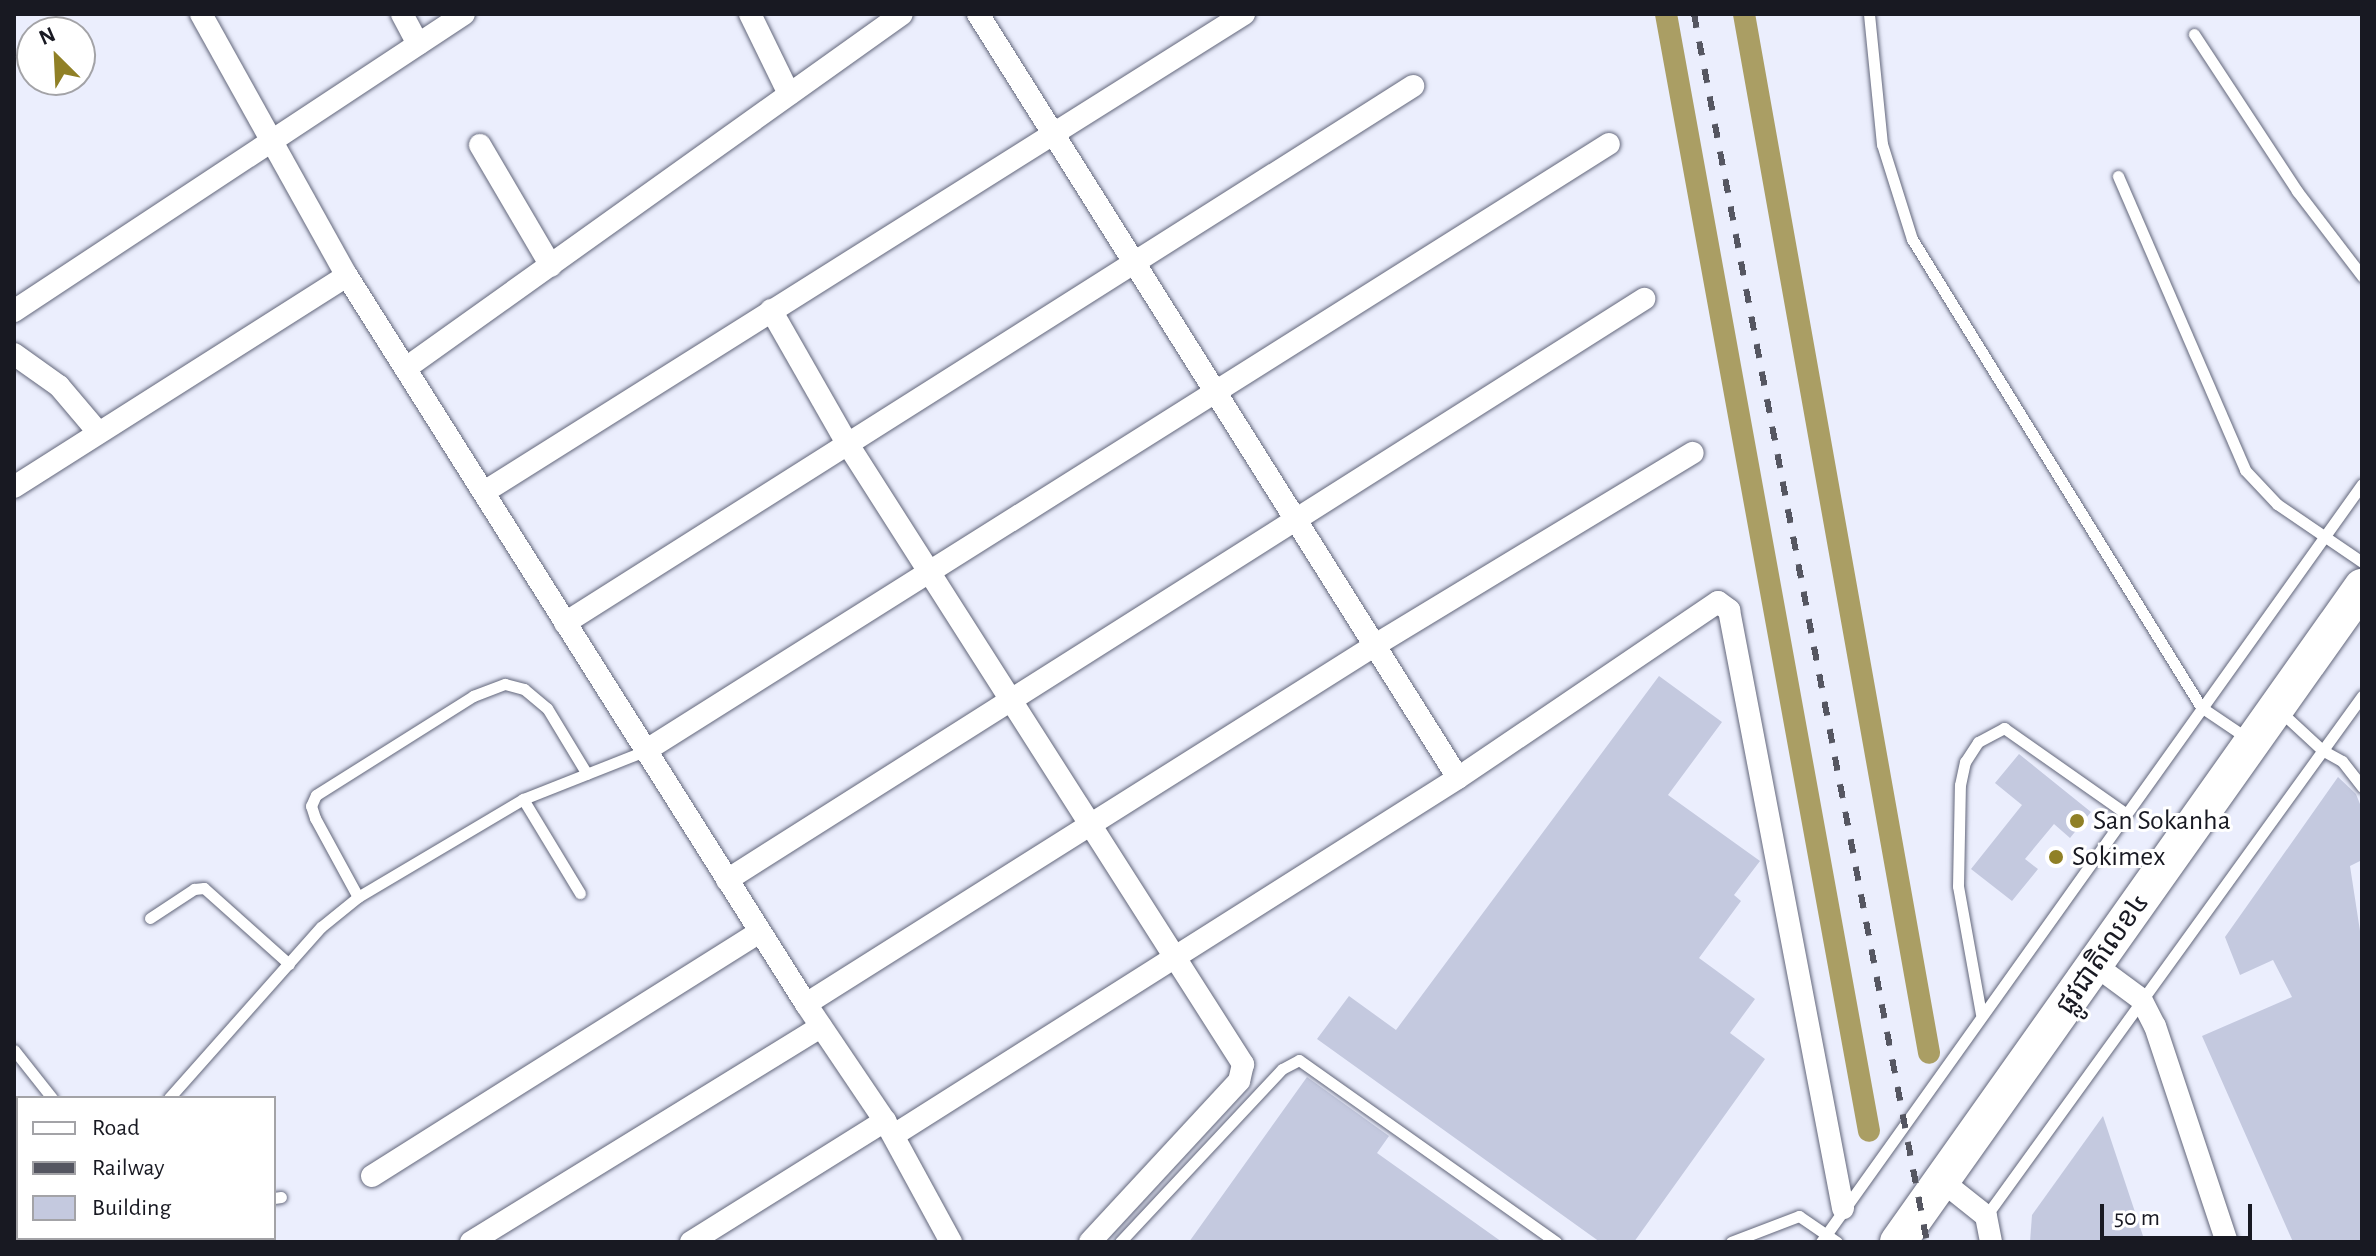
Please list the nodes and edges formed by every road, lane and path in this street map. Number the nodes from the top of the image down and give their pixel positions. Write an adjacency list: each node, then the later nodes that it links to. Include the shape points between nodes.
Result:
1 (201, 14): 14 (street)
2 (402, 14): 10 (street)
3 (464, 14): 10 (street)
4 (750, 14): 12 (street)
5 (902, 14): 12 (street)
6 (978, 14): 13 (street)
7 (1244, 14): 13 (street)
8 (1869, 14): 43 (lane, via 1882,144 1912,239)
9 (2194, 34): 21 (lane, via 2297,191)
10 (418, 44): 14 (street)
11 (1413, 86): 18 (street)
12 (789, 94): 19 (street)
13 (1054, 135): 18 (street); 23 (street)
14 (269, 142): 20 (street); 24 (street)
15 (1609, 144): 27 (street)
16 (480, 145): 19 (street)
17 (2118, 176): 35 (lane, via 2245,470)
18 (1134, 260): 27 (street); 29 (street)
19 (551, 266): 26 (street)
20 (347, 276): 26 (street); 28 (street)
21 (2362, 276)
22 (1644, 299): 34 (street)
23 (771, 310): 29 (street); 33 (street)
24 (14, 311)
25 (14, 354): 28 (street, via 59,386)
26 (406, 368): 33 (street)
27 (1220, 393): 34 (street); 37 (street)
28 (98, 432): 32 (street)
29 (847, 443): 37 (street); 39 (street)
30 (1693, 453): 40 (street)
31 (2362, 484): 35 (lane)
32 (14, 487)
33 (484, 492): 39 (street)
34 (1297, 519): 40 (street); 42 (street)
35 (2321, 539): 36 (lane); 43 (lane)
36 (2362, 562)
37 (931, 574): 42 (street); 47 (street)
38 (2362, 587): 44 (highway, ផ្លូវជាតិលេខ៤)
39 (565, 623): 47 (street)
40 (1377, 644): 49 (street); 53 (street)
41 (2362, 696): 46 (lane)
42 (1013, 699): 53 (street); 54 (street)
43 (2201, 707): 45 (lane); 52 (lane)
44 (2277, 708): 45 (highway, ផ្លូវជាតិលេខ៤); 46 (lane)
45 (2254, 742): 61 (highway, ផ្លូវជាតិលេខ៤)
46 (2322, 750): 50 (lane, via 2342,761); 62 (lane)
47 (645, 751): 48 (lane); 54 (street)
48 (587, 774): 51 (lane); 56 (lane, via 547,708 524,689 505,684 473,696 316,795 311,806 315,818)
49 (1458, 778): 59 (street); 72 (street, via 1707,605 1718,602 1729,610)
50 (2362, 787)
51 (523, 799): 55 (lane); 56 (lane)
52 (2125, 813): 64 (lane); 64 (lane, via 2004,728 1978,742 1965,762 1960,785 1958,886)
53 (1093, 822): 59 (street); 63 (street)
54 (727, 880): 58 (street)
55 (580, 893)
56 (358, 897): 60 (lane, via 321,927)
57 (150, 918): 60 (lane, via 204,888)
58 (760, 932): 63 (street); 70 (street)
59 (1178, 957): 69 (street); 78 (street, via 1243,1064 1243,1074)
60 (289, 964): 67 (lane)
61 (2095, 965): 62 (street); 71 (highway, ផ្លូវជាតិលេខ៤)
62 (2141, 999): 73 (lane); 85 (street)
63 (806, 1004): 65 (street)
64 (1981, 1014): 72 (lane)
65 (821, 1027): 69 (street); 75 (street)
66 (14, 1050): 68 (lane)
67 (184, 1093)
68 (50, 1096)
69 (890, 1128): 76 (street); 77 (street)
70 (372, 1176)
71 (1942, 1181): 73 (street); 83 (highway, ផ្លូវជាតិលេខ៤)
72 (1843, 1208): 74 (lane)
73 (1986, 1216): 84 (street)
74 (1824, 1238): 81 (lane, via 1799,1216); 82 (lane)
75 (471, 1242)
76 (691, 1242)
77 (951, 1242)
78 (1090, 1242)
79 (1120, 1242): 80 (lane, via 1282,1069 1299,1060)
80 (1556, 1242)
81 (1731, 1242)
82 (1837, 1242)
83 (1898, 1242)
84 (1991, 1242)
85 (2227, 1242)

